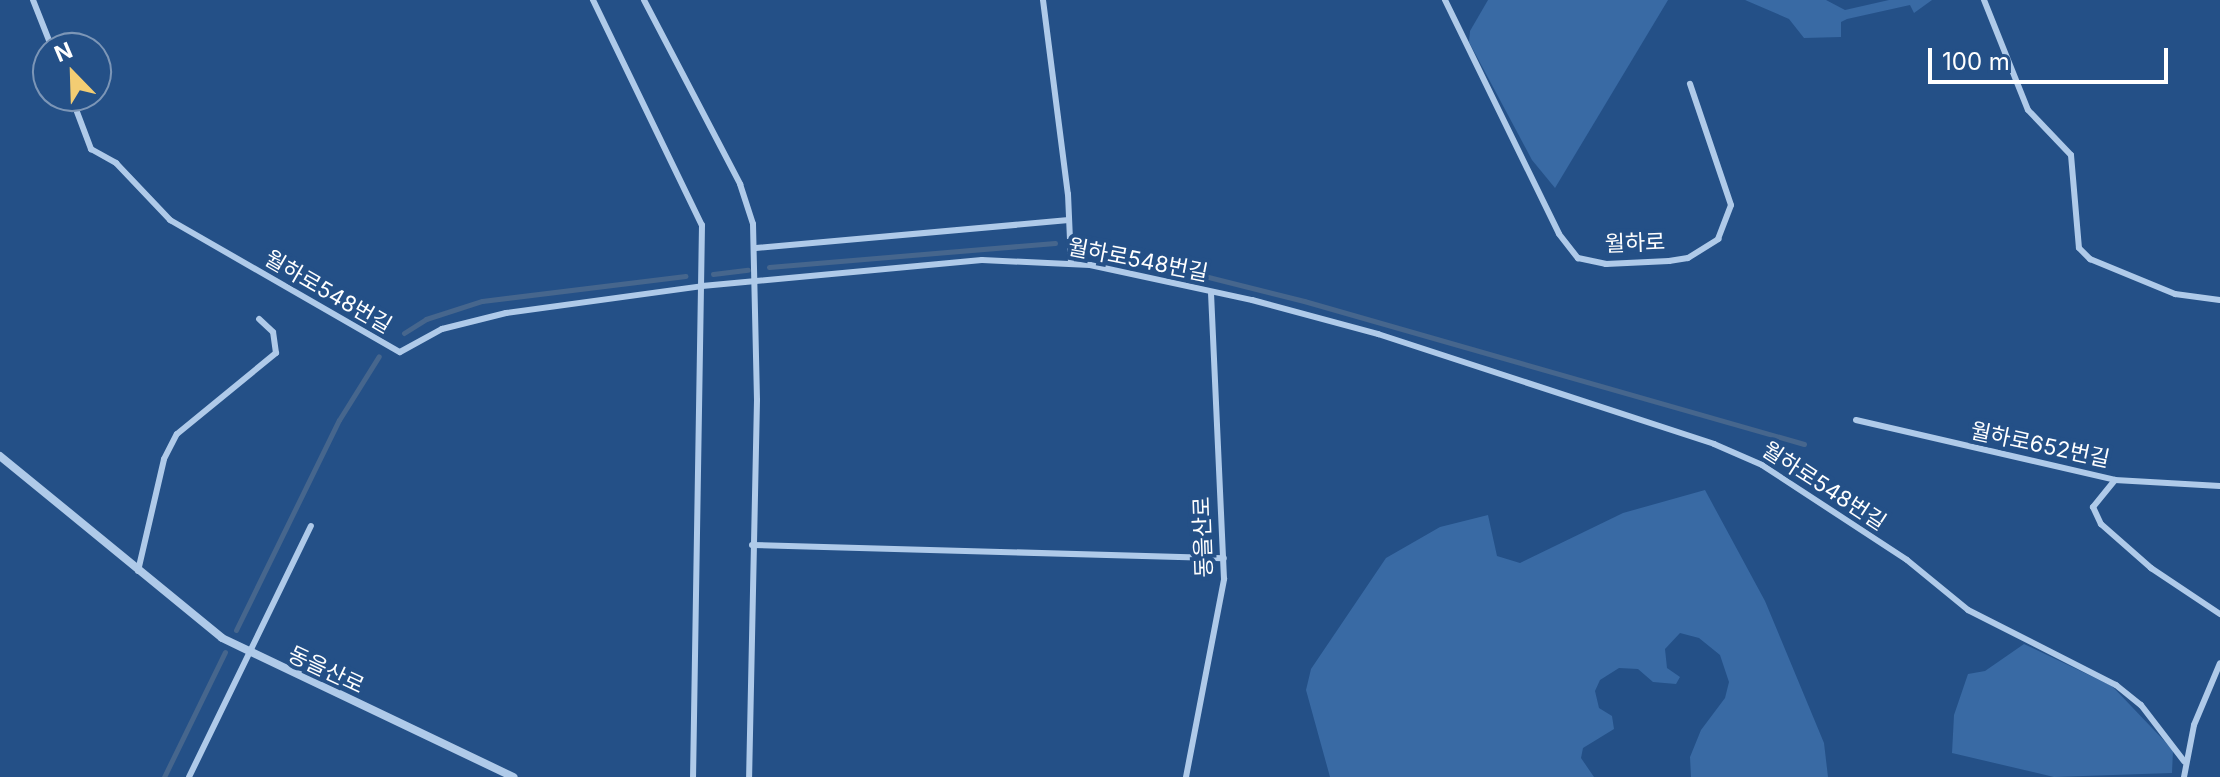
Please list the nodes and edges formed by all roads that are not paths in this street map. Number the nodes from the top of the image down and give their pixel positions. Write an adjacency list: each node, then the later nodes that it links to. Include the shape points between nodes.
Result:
1 (33, 0): 7 (lane)
2 (593, 0): 14 (lane, via 696,204 702,225)
3 (644, 0): 11 (lane, via 744,194)
4 (1043, 0): 10 (lane)
5 (1445, 0): 8 (lane, 월하로, via 1559,234 1578,258 1606,264 1669,261 1688,258 1718,239 1731,205)
6 (1984, 0): 16 (lane, via 2028,110 2071,155 2079,248 2090,259 2175,294)
7 (46, 32)
8 (1690, 84)
9 (77, 112): 14 (lane, 월하로548번길, via 91,149 116,163 170,220 400,352 471,319)
10 (1069, 220): 11 (lane); 12 (lane)
11 (756, 248): 13 (lane)
12 (1071, 263): 13 (lane, 월하로548번길, via 982,260); 15 (lane, 월하로548번길)
13 (756, 282): 14 (lane, 월하로548번길); 23 (lane)
14 (702, 286): 32 (lane)
15 (1211, 293): 24 (lane, 동을산로); 29 (lane, 월하로548번길, via 1378,334 1739,454 1907,560 1968,610 2116,685 2141,705)
16 (2220, 300)
17 (259, 319): 25 (lane, via 273,332 276,353 177,434 162,468)
18 (1856, 420): 20 (lane, 월하로652번길)
19 (0, 456): 25 (street, 동을산로)
20 (2115, 480): 21 (lane, 월하로652번길); 26 (lane, via 2093,507 2101,524 2151,568)
21 (2220, 486)
22 (311, 526): 27 (lane)
23 (752, 545): 24 (lane); 33 (lane)
24 (1224, 558): 34 (lane, 동을산로, via 1218,622)
25 (138, 571): 27 (street, 동을산로, via 203,626)
26 (2220, 614)
27 (246, 652): 30 (lane); 31 (street, 동을산로)
28 (2220, 663): 29 (lane, via 2205,690)
29 (2184, 761): 35 (lane)
30 (189, 777)
31 (514, 777)
32 (693, 777)
33 (749, 777)
34 (1186, 777)
35 (2184, 777)

